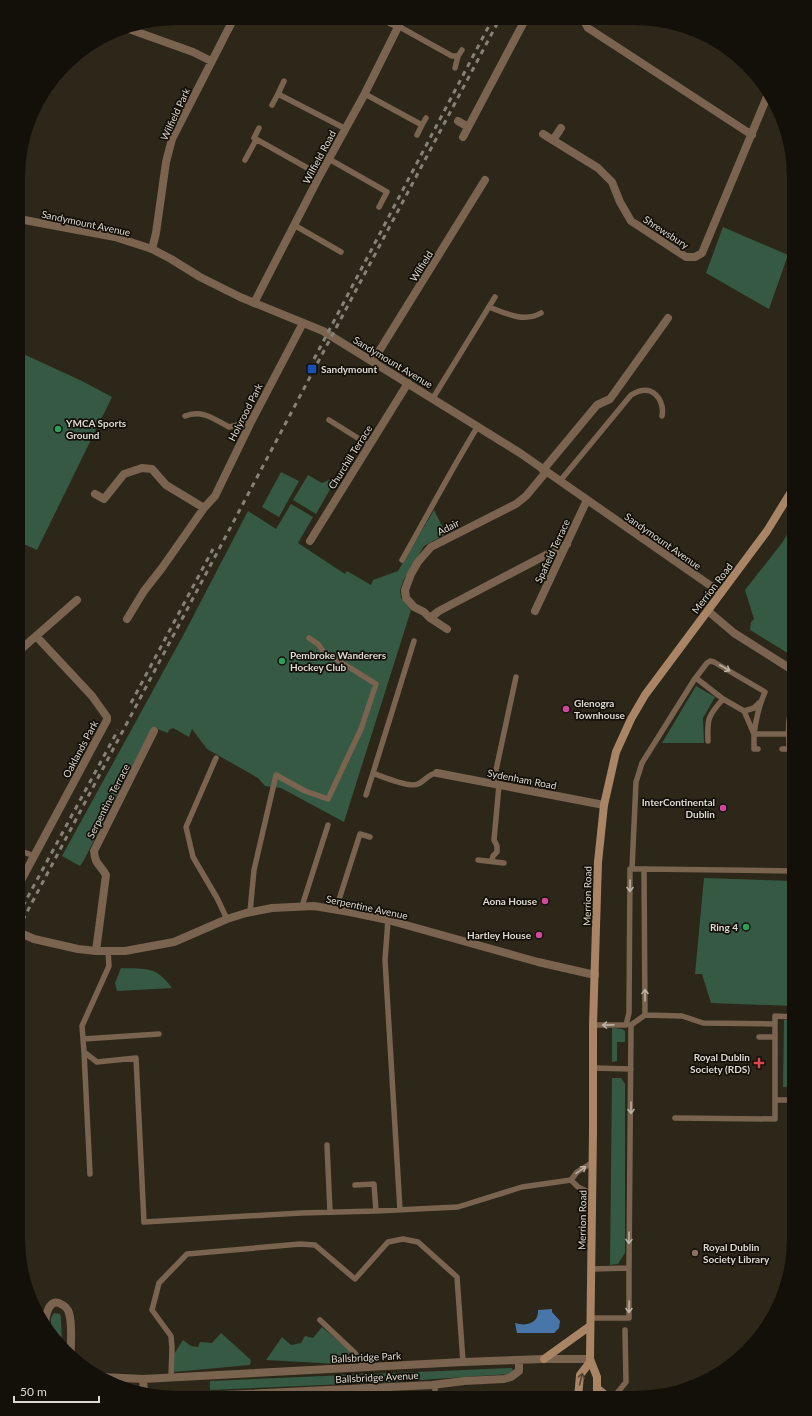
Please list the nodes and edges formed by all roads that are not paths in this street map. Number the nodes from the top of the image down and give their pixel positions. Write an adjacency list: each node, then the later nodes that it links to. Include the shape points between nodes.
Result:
1 (230, 25): 9 (street, Wilfield Park)
2 (399, 25): 13 (street, Wilfield Road)
3 (403, 25): 8 (lane, via 452,56)
4 (522, 25): 19 (street)
5 (586, 25): 25 (street)
6 (135, 31): 9 (street)
7 (462, 50): 8 (lane)
8 (458, 56): 10 (lane)
9 (211, 61): 36 (street, Wilfield Park, via 172,139)
10 (455, 68)
11 (284, 81): 12 (lane)
12 (278, 94): 15 (lane); 22 (lane)
13 (365, 94): 18 (lane); 22 (street, Wilfield Road)
14 (766, 100): 25 (street, Shrewsbury)
15 (272, 105)
16 (426, 118): 18 (lane)
17 (458, 121): 19 (street)
18 (422, 125): 24 (lane)
19 (468, 127): 26 (street)
20 (259, 128): 27 (lane, via 254,138)
21 (561, 128): 28 (street)
22 (346, 129): 29 (street, Wilfield Road)
23 (543, 134): 28 (street, Shrewsbury)
24 (417, 135)
25 (752, 135): 28 (street, Shrewsbury, via 702,253 695,257 686,257 631,221 612,182 598,168)
26 (463, 137)
27 (256, 140): 30 (lane); 31 (lane)
28 (553, 140)
29 (330, 159): 31 (street, Wilfield Road); 33 (lane, via 386,192)
30 (245, 160)
31 (320, 175): 35 (street, Wilfield Road)
32 (485, 180): 44 (street, Wilfield)
33 (379, 207)
34 (25, 220): 36 (street, Sandymount Avenue, via 115,237)
35 (294, 225): 37 (lane); 39 (street, Wilfield Road)
36 (152, 249): 39 (street, Sandymount Avenue, via 211,283)
37 (340, 252)
38 (495, 297): 40 (lane)
39 (254, 303): 43 (street, Sandymount Avenue)
40 (488, 308): 41 (lane, via 522,317 534,317); 46 (lane)
41 (541, 313)
42 (668, 318): 53 (street, Adair, via 610,399 597,406)
43 (303, 324): 44 (street, Sandymount Avenue, via 322,331); 50 (street, Holyrood Park)
44 (373, 361): 45 (street, Sandymount Avenue)
45 (408, 383): 46 (street, Sandymount Avenue); 52 (street, Churchill Terrace)
46 (433, 398): 51 (street, Sandymount Avenue)
47 (185, 416): 50 (lane, via 203,414 229,427)
48 (662, 416): 54 (lane, via 664,410 660,400 650,391 639,391 631,395)
49 (329, 420): 52 (lane)
50 (251, 422): 58 (street, Holyrood Park, via 215,496)
51 (478, 426): 53 (street, Sandymount Avenue); 61 (lane)
52 (369, 445): 59 (street, Churchill Terrace)
53 (544, 471): 54 (street, Sandymount Avenue); 66 (street, Adair, via 526,496 516,504 431,547 426,552 404,590 406,598)
54 (560, 481): 57 (street, Sandymount Avenue)
55 (96, 494): 58 (street, via 104,499 124,474 142,468 152,469 166,485)
56 (787, 498): 62 (main road, Merrion Road, via 767,531)
57 (587, 500): 60 (street, Spafield Terrace); 62 (street, Sandymount Avenue)
58 (204, 508): 67 (street, Holyrood Park)
59 (310, 541)
60 (567, 544): 64 (street, Spafield Terrace); 66 (street, via 438,611)
61 (402, 560)
62 (721, 593): 65 (main road, Merrion Road)
63 (77, 600): 69 (street)
64 (535, 611)
65 (708, 611): 73 (street, via 734,633); 91 (main road, Merrion Road, via 648,690 631,719 616,752)
66 (430, 618): 68 (street, Adair)
67 (127, 619)
68 (447, 629)
69 (36, 636): 72 (street); 95 (street, Oaklands Park, via 92,696 107,720)
70 (309, 638): 105 (lane, via 323,651 376,684 361,729 328,799 304,791 276,775 254,870)
71 (414, 641): 87 (lane)
72 (25, 646)
73 (787, 667)
74 (516, 677): 89 (lane)
75 (696, 678): 76 (lane); 77 (lane, one-way to 77, via 707,663 714,662 765,692); 99 (lane, via 642,764 636,782)
76 (723, 699): 78 (lane); 82 (lane, via 707,724)
77 (761, 701): 78 (lane, via 754,708); 80 (lane)
78 (744, 711): 80 (lane)
79 (154, 731): 109 (street, Serpentine Terrace, via 94,851 97,864 106,874)
80 (754, 734): 81 (lane); 83 (lane, via 754,749)
81 (787, 734)
82 (708, 741)
83 (758, 749)
84 (782, 749): 85 (lane)
85 (787, 749)
86 (216, 758): 106 (lane, via 186,827 193,856)
87 (373, 773): 88 (lane, via 408,785 417,785); 90 (lane)
88 (437, 773): 89 (street, Sydenham Road)
89 (496, 785): 91 (street, Sydenham Road); 97 (lane, via 494,840 497,852)
90 (366, 795)
91 (604, 805): 111 (main road, Merrion Road, via 598,862)
92 (328, 826): 103 (lane)
93 (370, 837): 104 (lane, via 360,834)
94 (25, 853): 95 (lane)
95 (34, 856): 102 (street, Oaklands Park)
96 (478, 860): 97 (lane)
97 (492, 861): 98 (lane)
98 (504, 863)
99 (632, 869): 100 (lane); 116 (lane, one-way to 116)
100 (644, 869): 101 (lane); 112 (lane, one-way to 100)
101 (787, 871)
102 (25, 873)
103 (302, 906): 104 (street, Serpentine Avenue); 105 (street, Serpentine Avenue)
104 (336, 909): 107 (street, Serpentine Avenue)
105 (250, 912): 106 (street, Serpentine Avenue)
106 (227, 919): 110 (street, Serpentine Avenue, via 174,942 125,951)
107 (388, 920): 111 (street, Serpentine Avenue, via 538,962); 133 (lane, via 385,960)
108 (25, 935): 109 (street, Serpentine Avenue)
109 (96, 951): 110 (street, Serpentine Avenue)
110 (108, 951): 120 (lane, via 109,966 82,1026)
111 (595, 975): 115 (main road, Merrion Road)
112 (645, 1015): 114 (lane, via 682,1016 703,1023); 116 (lane)
113 (787, 1017): 114 (lane, via 775,1016)
114 (775, 1024): 119 (lane)
115 (593, 1025): 116 (lane, one-way to 115); 122 (main road, Merrion Road)
116 (628, 1025): 123 (lane)
117 (159, 1034): 120 (lane)
118 (759, 1037): 119 (lane)
119 (774, 1037): 124 (lane)
120 (83, 1040): 121 (lane)
121 (84, 1052): 129 (lane); 135 (lane, via 97,1062 136,1058 144,1222)
122 (593, 1068): 123 (lane); 128 (main road, Merrion Road)
123 (631, 1069): 136 (lane, one-way to 136)
124 (775, 1100): 125 (lane); 126 (lane, via 775,1119)
125 (787, 1100)
126 (675, 1118)
127 (327, 1145): 135 (lane)
128 (592, 1162): 130 (lane, one-way to 128, via 577,1172); 132 (main road, Merrion Road)
129 (90, 1174)
130 (571, 1180): 132 (lane); 133 (lane, via 522,1187 458,1207)
131 (355, 1185): 134 (lane, via 374,1184)
132 (592, 1194): 137 (main road, Merrion Road)
133 (400, 1210): 134 (lane)
134 (376, 1211): 135 (lane)
135 (330, 1212)
136 (629, 1268): 137 (lane); 140 (lane, one-way to 140, via 629,1318)
137 (591, 1269): 140 (main road, Merrion Road)
138 (46, 1316): 142 (street, via 49,1306 54,1303 65,1306 69,1313)
139 (320, 1320): 147 (lane, via 356,1353)
140 (591, 1322): 143 (main road); 145 (main road, Merrion Road)
141 (625, 1330): 158 (lane, via 626,1382)
142 (70, 1346)
143 (544, 1359): 144 (street, Ballsbridge Park); 145 (street, Ballsbridge Park)
144 (519, 1360): 146 (street, Ballsbridge Park); 151 (street, Ballsbridge Avenue, via 519,1371 504,1380)
145 (590, 1361): 153 (main road, Merrion Road, via 597,1377); 156 (main road, one-way to 145, via 580,1375)
146 (463, 1362): 147 (street, Ballsbridge Park); 148 (lane, via 457,1277 418,1242 403,1239 388,1242 355,1279 315,1245 300,1244 187,1254 159,1283 152,1310 171,1336)
147 (365, 1367): 148 (street, Ballsbridge Park)
148 (171, 1377): 150 (street, Ballsbridge Park)
149 (116, 1378): 150 (street, Ballsbridge Park)
150 (143, 1379): 152 (street)
151 (435, 1384): 154 (street, Ballsbridge Avenue); 155 (lane)
152 (144, 1387)
153 (597, 1388): 157 (main road)
154 (317, 1391)
155 (436, 1391)
156 (579, 1391)
157 (600, 1391)
158 (619, 1391)

